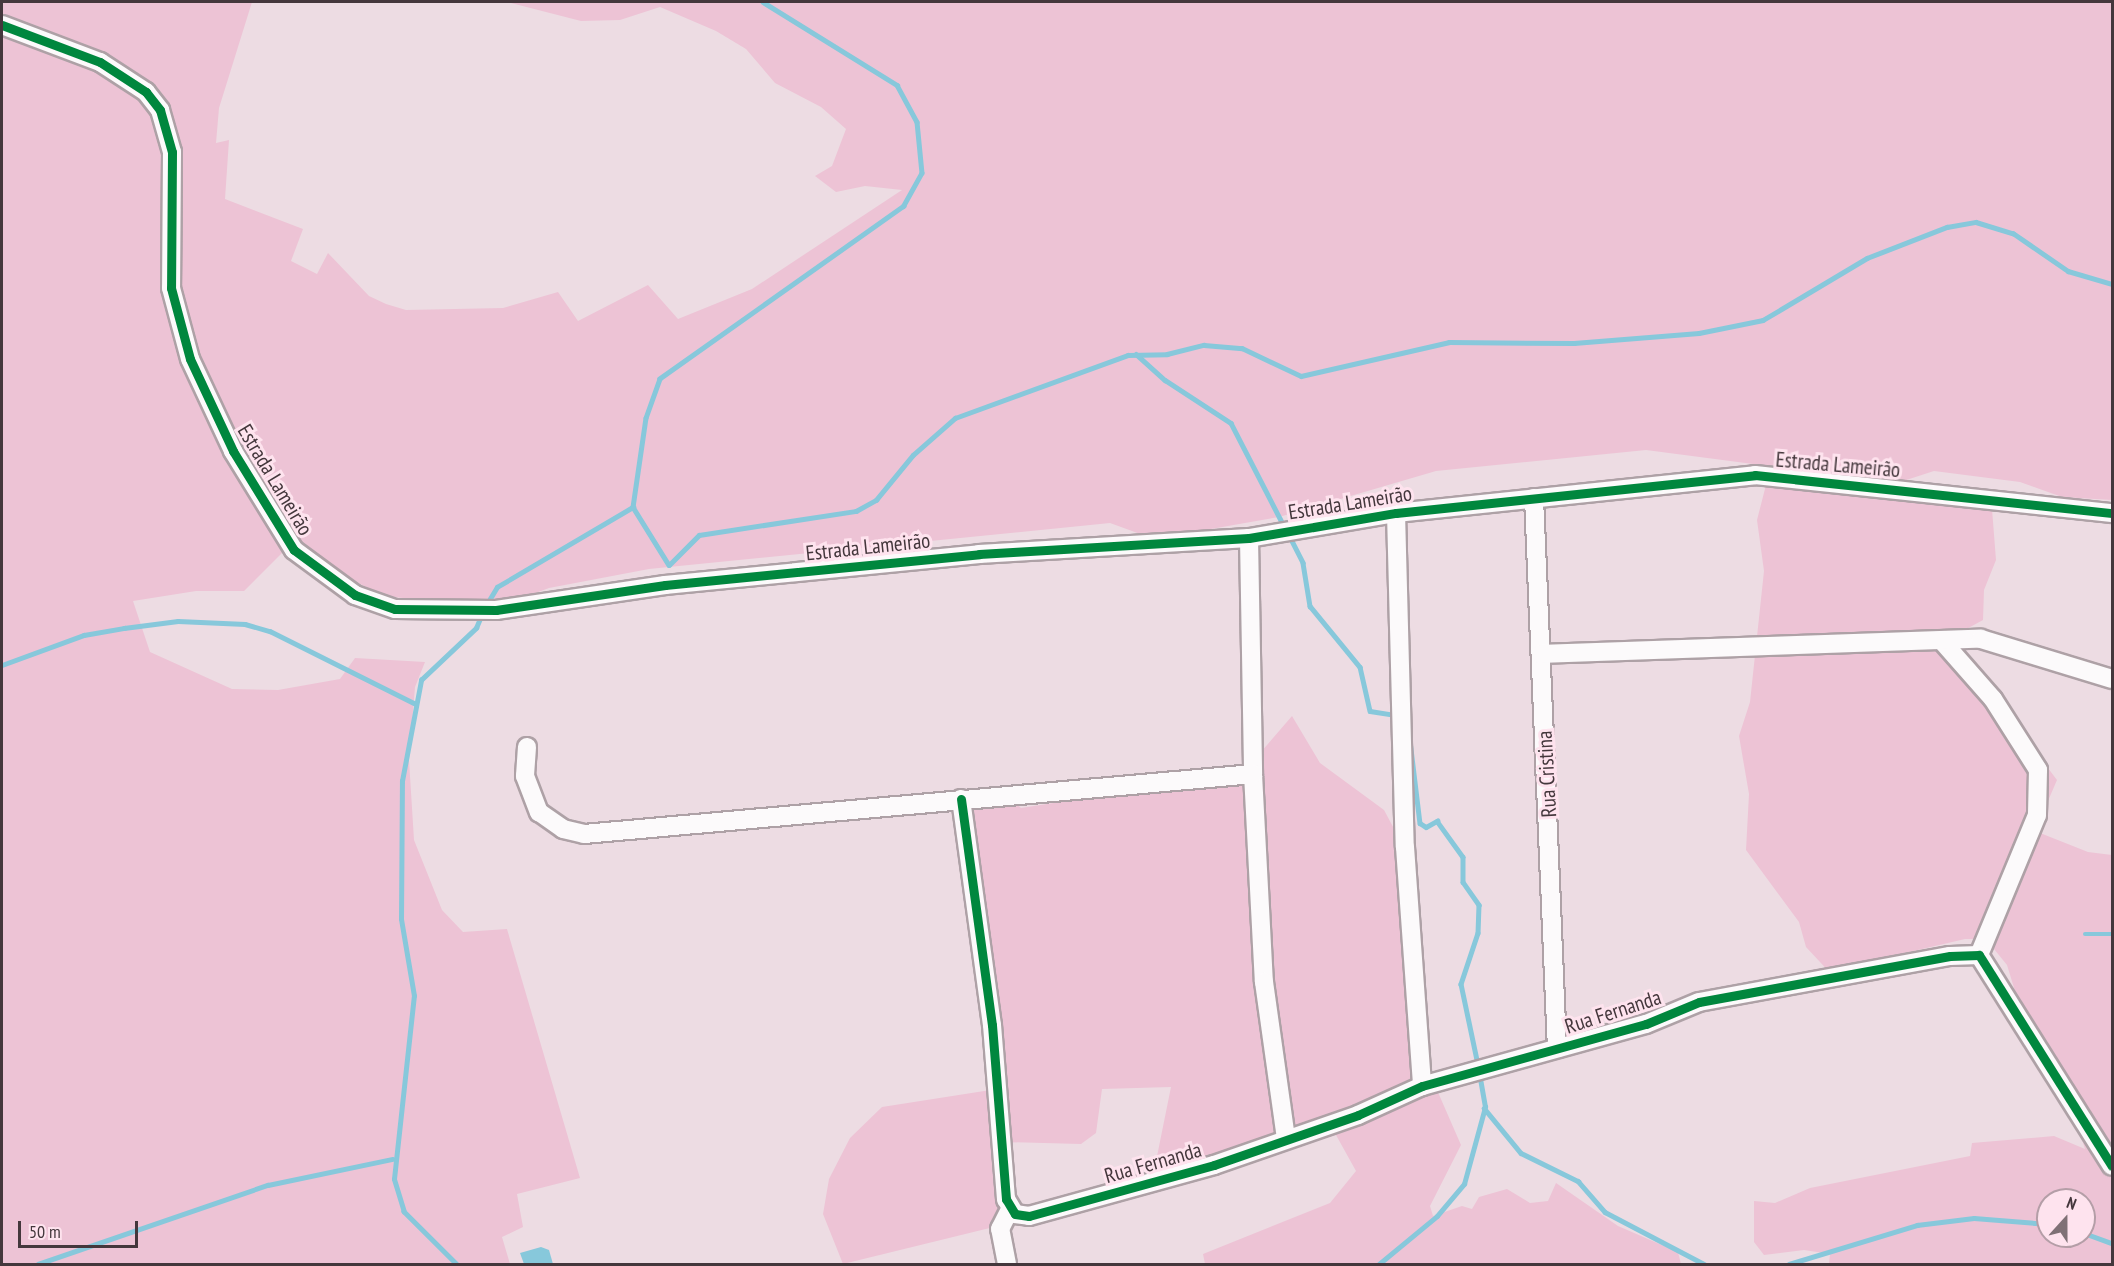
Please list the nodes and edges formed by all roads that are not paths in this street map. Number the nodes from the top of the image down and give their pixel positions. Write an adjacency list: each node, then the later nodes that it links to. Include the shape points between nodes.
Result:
1 (2, 25): 5 (street, Estrada Lameirão, via 100,62 146,92 160,110 172,152 171,288 190,359 233,451 294,550 355,595 395,609 496,610 665,585 980,554)
2 (1534, 498): 3 (street, Estrada Lameirão); 4 (street, Estrada Lameirão, via 1755,475); 7 (street, Rua Cristina)
3 (1396, 513): 5 (street, Estrada Lameirão); 14 (street, via 1405,848)
4 (2112, 513)
5 (1249, 538): 10 (street)
6 (1942, 641): 7 (street); 8 (street, via 2001,642); 12 (street, via 1993,699 2038,770 2037,815)
7 (1541, 654): 13 (street, Rua Cristina)
8 (2112, 679)
9 (528, 747): 11 (street, via 525,776 539,812 575,833)
10 (1253, 774): 11 (street); 15 (street, via 1267,1019)
11 (960, 800): 17 (street, via 991,1014)
12 (1979, 955): 13 (street, Rua Fernanda, via 1922,959 1718,997); 16 (street)
13 (1557, 1049): 14 (street, Rua Fernanda)
14 (1422, 1086): 15 (street, Rua Fernanda, via 1358,1115)
15 (1286, 1138): 17 (street, Rua Fernanda, via 1214,1165 1029,1216)
16 (2112, 1166)
17 (1010, 1209): 18 (street, via 1000,1229)
18 (1007, 1264)

